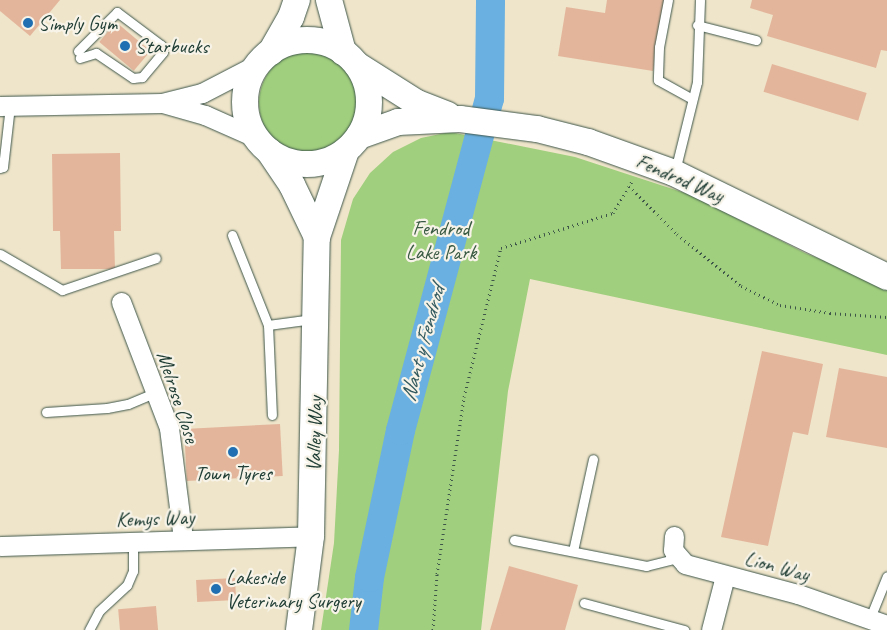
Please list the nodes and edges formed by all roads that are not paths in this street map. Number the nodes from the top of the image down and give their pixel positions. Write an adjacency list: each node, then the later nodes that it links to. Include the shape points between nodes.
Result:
1 (297, 0): 8 (street, via 291,17)
2 (329, 0): 9 (street)
3 (668, 0): 10 (lane, via 659,47 658,80)
4 (700, 0): 5 (lane)
5 (697, 25): 6 (lane); 10 (lane, via 697,82)
6 (756, 40)
7 (79, 55): 7 (lane, via 117,12 161,45 163,52 142,77 133,78 96,53)
8 (265, 58): 9 (street, via 300,40 322,42); 11 (street, via 202,93); 15 (street, via 248,82 245,101 248,121)
9 (350, 58): 13 (street, Fendrod Way, via 417,103); 14 (street, via 369,93 369,108)
10 (692, 98): 17 (lane)
11 (162, 103): 12 (street); 15 (street, via 204,115)
12 (5, 106): 16 (lane, via 3,167)
13 (460, 119): 14 (street, Fendrod Way, via 398,122); 17 (street, Fendrod Way, via 537,129 588,142)
14 (352, 143): 15 (street, via 325,162 301,164); 19 (street, Valley Way)
15 (263, 145): 19 (street, Valley Way, via 292,186)
16 (0, 168)
17 (674, 173): 22 (street, Fendrod Way)
18 (232, 235): 25 (lane)
19 (317, 237): 24 (street, Valley Way)
20 (0, 254): 21 (lane, via 62,290)
21 (156, 258)
22 (887, 277)
23 (120, 302): 26 (street, Melrose Close)
24 (316, 319): 25 (lane); 30 (street, Valley Way)
25 (268, 325): 28 (lane)
26 (156, 392): 27 (lane, via 128,404 107,408); 32 (street, Melrose Close, via 169,428)
27 (46, 412)
28 (272, 415)
29 (593, 459): 36 (lane)
30 (311, 536): 32 (street, Kemys Way); 44 (street, Valley Way)
31 (674, 536): 37 (street, via 673,550)
32 (183, 539): 34 (street, Kemys Way)
33 (514, 540): 36 (lane)
34 (133, 541): 35 (street, Kemys Way); 43 (lane, via 133,571 127,585 99,611)
35 (0, 546)
36 (572, 551): 37 (lane, via 646,566)
37 (677, 558): 38 (street, Lion Way, via 685,564)
38 (726, 576): 41 (street, Lion Way, via 798,594); 46 (street)
39 (887, 576): 41 (lane)
40 (584, 603): 42 (lane)
41 (879, 621)
42 (652, 626): 45 (lane)
43 (89, 630)
44 (298, 630)
45 (684, 630)
46 (711, 630)

